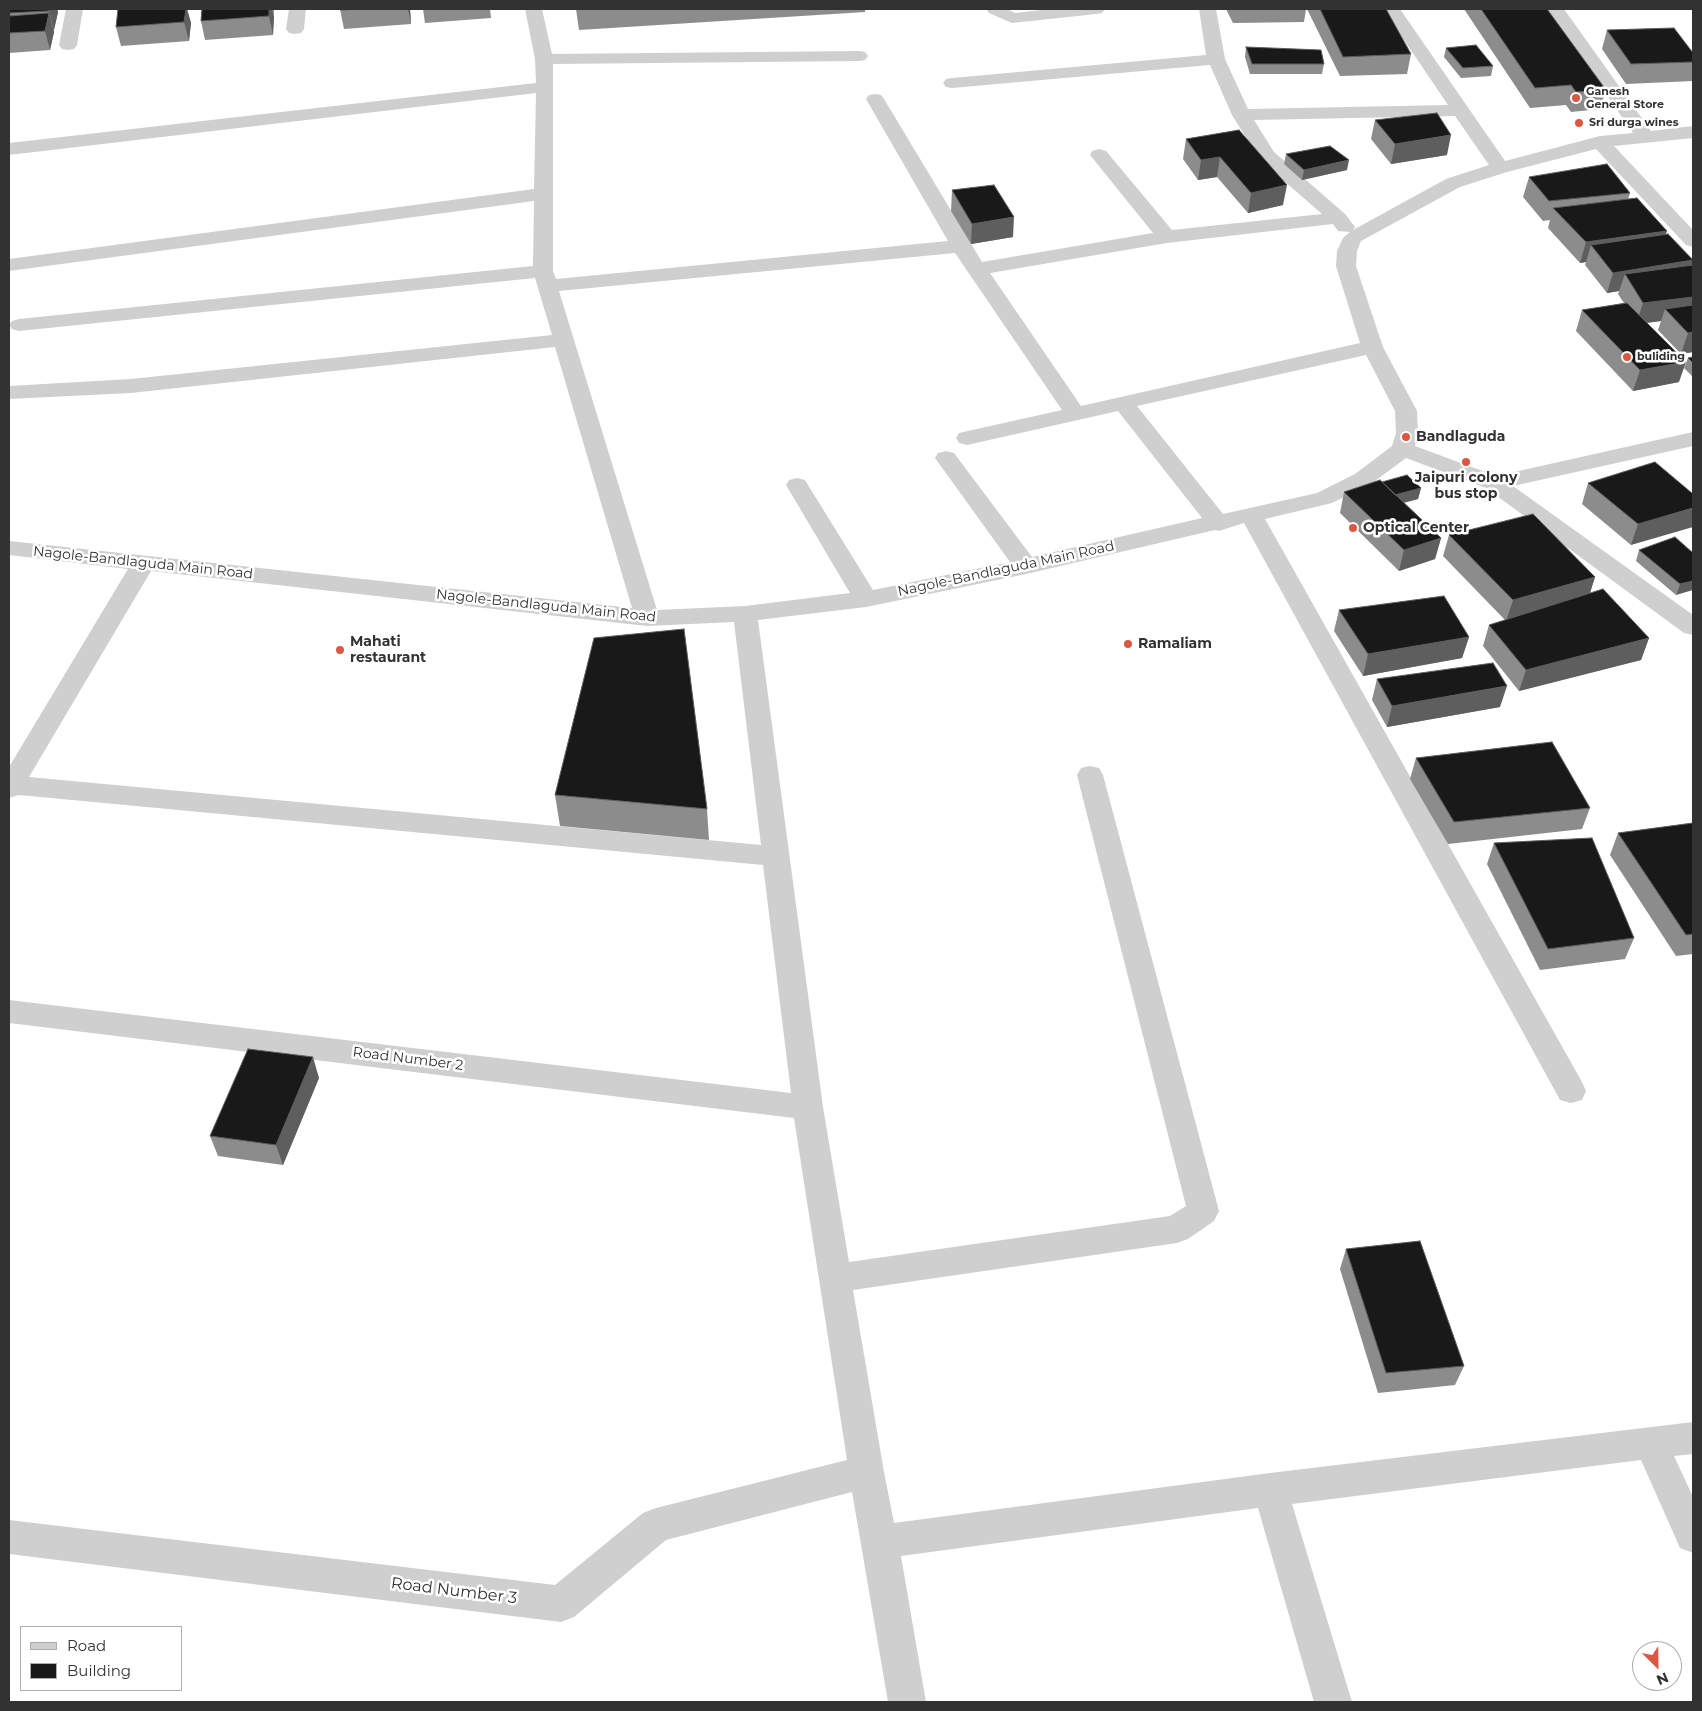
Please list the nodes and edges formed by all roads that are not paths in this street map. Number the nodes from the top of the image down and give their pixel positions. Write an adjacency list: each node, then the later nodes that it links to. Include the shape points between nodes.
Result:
1 (74, 9): 10 (street)
2 (297, 9): 9 (street)
3 (533, 9): 12 (street)
4 (996, 9): 5 (street, via 1012,18)
5 (1096, 9)
6 (1207, 9): 13 (street)
7 (1392, 9): 17 (street)
8 (1556, 9): 20 (street)
9 (295, 29)
10 (68, 45)
11 (859, 56): 12 (street)
12 (544, 59): 15 (street)
13 (1216, 59): 14 (street); 18 (street)
14 (952, 83)
15 (545, 87): 22 (street); 25 (street)
16 (875, 99): 30 (street)
17 (1461, 110): 18 (street); 24 (street)
18 (1242, 115): 26 (street, via 1267,156)
19 (1693, 132): 20 (street)
20 (1644, 136): 21 (street)
21 (1600, 142): 24 (street); 29 (street)
22 (9, 149)
23 (1099, 155): 27 (street)
24 (1500, 168): 28 (street, via 1453,183)
25 (543, 194): 31 (street); 33 (street)
26 (1338, 218): 27 (street); 28 (street)
27 (1168, 237): 32 (street)
28 (1353, 238): 36 (street, via 1347,251 1346,266)
29 (1693, 241)
30 (961, 246): 32 (street); 33 (street)
31 (9, 265)
32 (978, 269): 39 (street)
33 (545, 278): 34 (street); 35 (street)
34 (19, 325)
35 (564, 340): 37 (street, via 131,386); 53 (street)
36 (1372, 347): 38 (street); 42 (street, via 1406,411 1407,433)
37 (9, 393)
38 (1123, 403): 39 (street); 47 (street)
39 (1076, 414): 40 (street)
40 (967, 438)
41 (1693, 439): 44 (street)
42 (1403, 449): 44 (street); 46 (street, Nagole-Bandlaguda Main Road, via 1363,480 1324,498)
43 (946, 458): 50 (street)
44 (1494, 483): 54 (street)
45 (797, 485): 51 (street)
46 (1252, 515): 47 (street, Nagole-Bandlaguda Main Road); 59 (street)
47 (1219, 524): 50 (street, Nagole-Bandlaguda Main Road)
48 (9, 548): 49 (street, Nagole-Bandlaguda Main Road)
49 (143, 564): 53 (street, Nagole-Bandlaguda Main Road); 56 (street)
50 (1026, 566): 51 (street, Nagole-Bandlaguda Main Road)
51 (866, 599): 52 (street, Nagole-Bandlaguda Main Road)
52 (745, 614): 53 (street, Nagole-Bandlaguda Main Road); 57 (street)
53 (647, 618)
54 (1693, 627)
55 (1090, 775): 61 (street, via 1203,1211 1177,1229)
56 (10, 787): 57 (street)
57 (776, 856): 60 (street)
58 (9, 1012): 60 (street, Road Number 2)
59 (1571, 1091)
60 (808, 1107): 61 (street)
61 (835, 1278): 64 (street)
62 (1693, 1438): 63 (street)
63 (1651, 1444): 65 (street); 66 (street)
64 (866, 1472): 67 (street, Road Number 3, via 656,1525 561,1604); 68 (street)
65 (1270, 1490): 68 (street); 70 (street)
66 (1693, 1536)
67 (9, 1537)
68 (880, 1542): 69 (street)
69 (906, 1702)
70 (1333, 1702)

